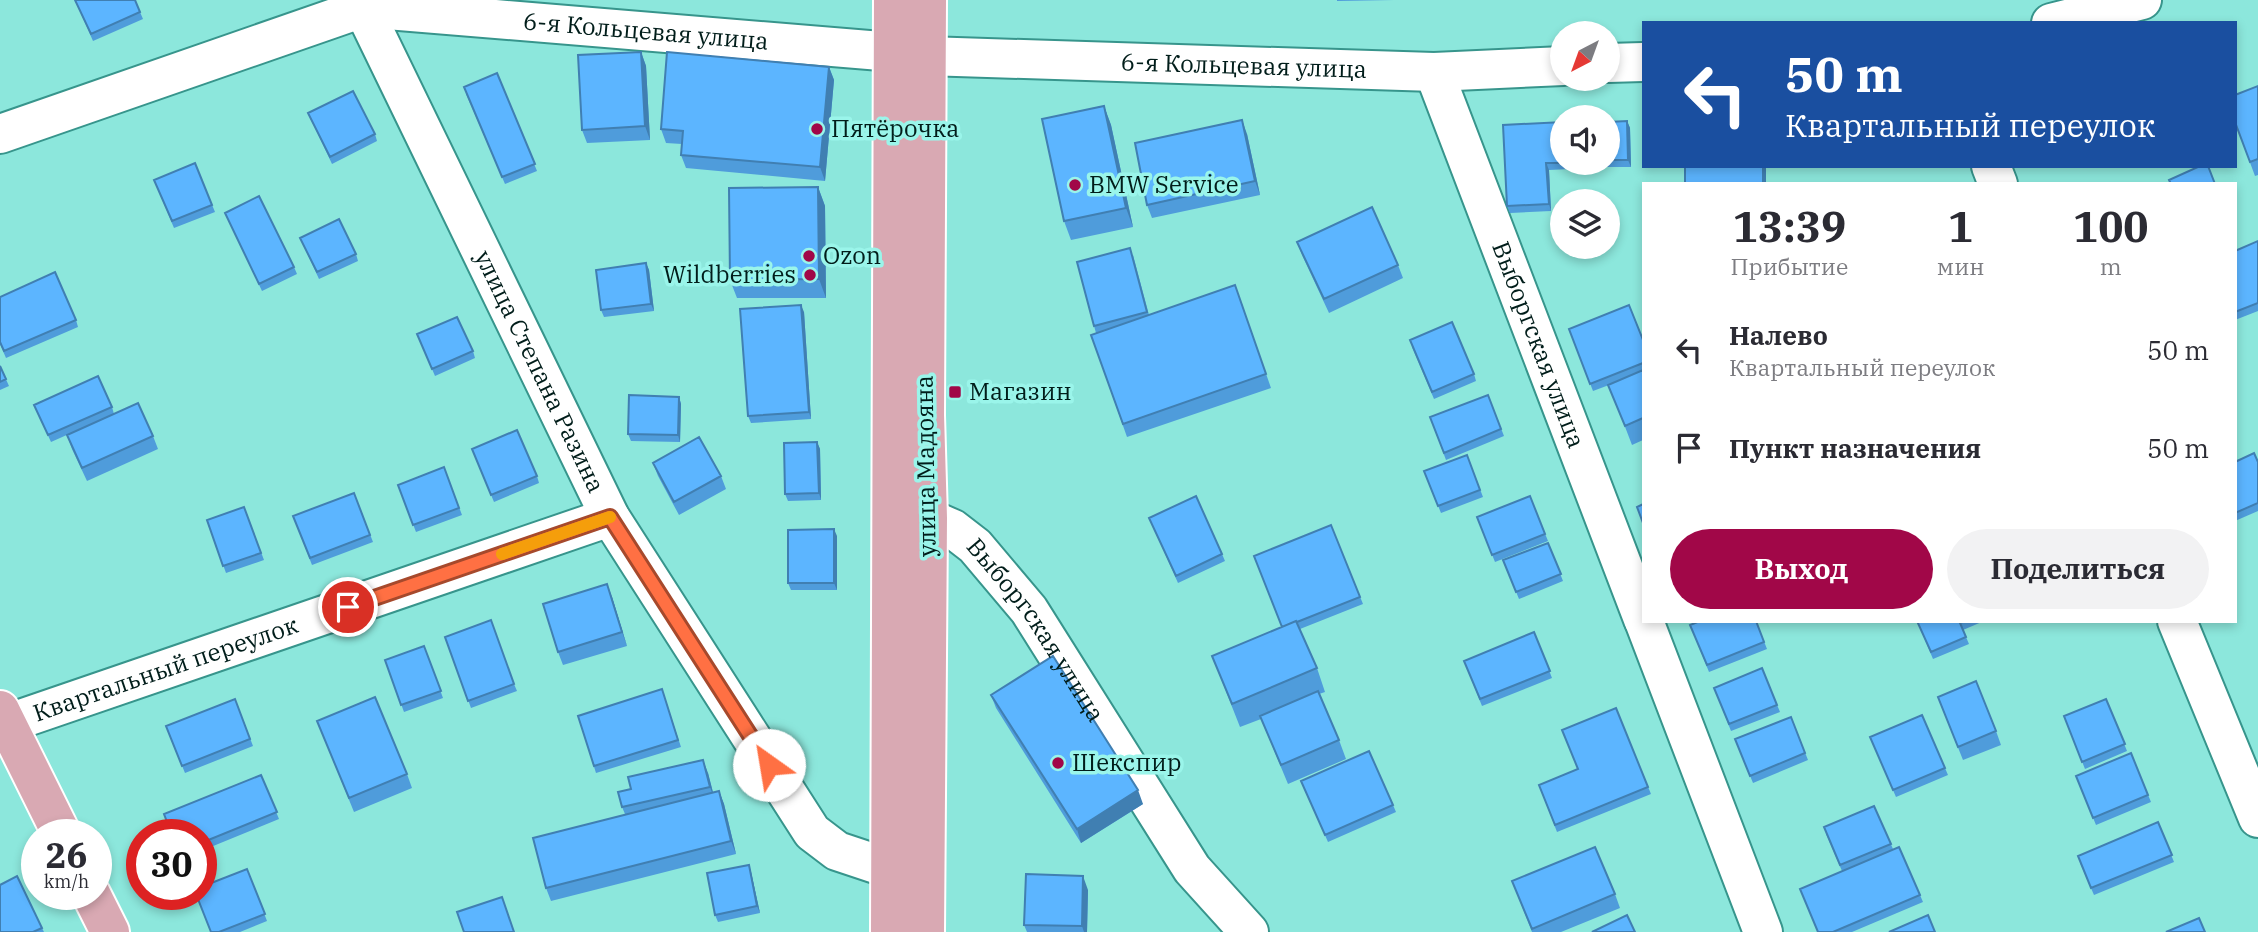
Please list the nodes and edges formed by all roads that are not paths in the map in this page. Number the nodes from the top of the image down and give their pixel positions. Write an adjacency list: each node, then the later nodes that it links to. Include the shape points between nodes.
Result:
1 (893, 0): 6 (main road, улица Мадояна)
2 (927, 0): 6 (main road, улица Мадояна)
3 (2143, 0): 5 (street)
4 (361, 4): 6 (street, 6-я Кольцевая улица); 11 (street, 6-я Кольцевая улица); 12 (street, улица Степана Разина)
5 (2059, 21)
6 (909, 54): 10 (street, 6-я Кольцевая улица); 13 (main road, улица Мадояна); 20 (main road, улица Мадояна)
7 (1642, 62): 8 (street)
8 (1620, 63)
9 (1550, 67): 10 (street, 6-я Кольцевая улица)
10 (1434, 72): 14 (street, Выборгская улица)
11 (0, 134)
12 (610, 517): 17 (street, Квартальный переулок); 20 (street, улица Степана Разина, via 812,832 837,851)
13 (928, 518): 24 (main road, улица Мадояна); 25 (street, Выборгская улица, via 975,546 1029,610 1192,869)
14 (1642, 615)
15 (1645, 623): 26 (street, Выборгская улица)
16 (2178, 623): 18 (street)
17 (2, 720): 19 (main road)
18 (2258, 818)
19 (54, 819)
20 (891, 869): 23 (main road, улица Мадояна)
21 (99, 910): 22 (main road)
22 (110, 932)
23 (890, 932)
24 (925, 932)
25 (1249, 932)
26 (1763, 932)

